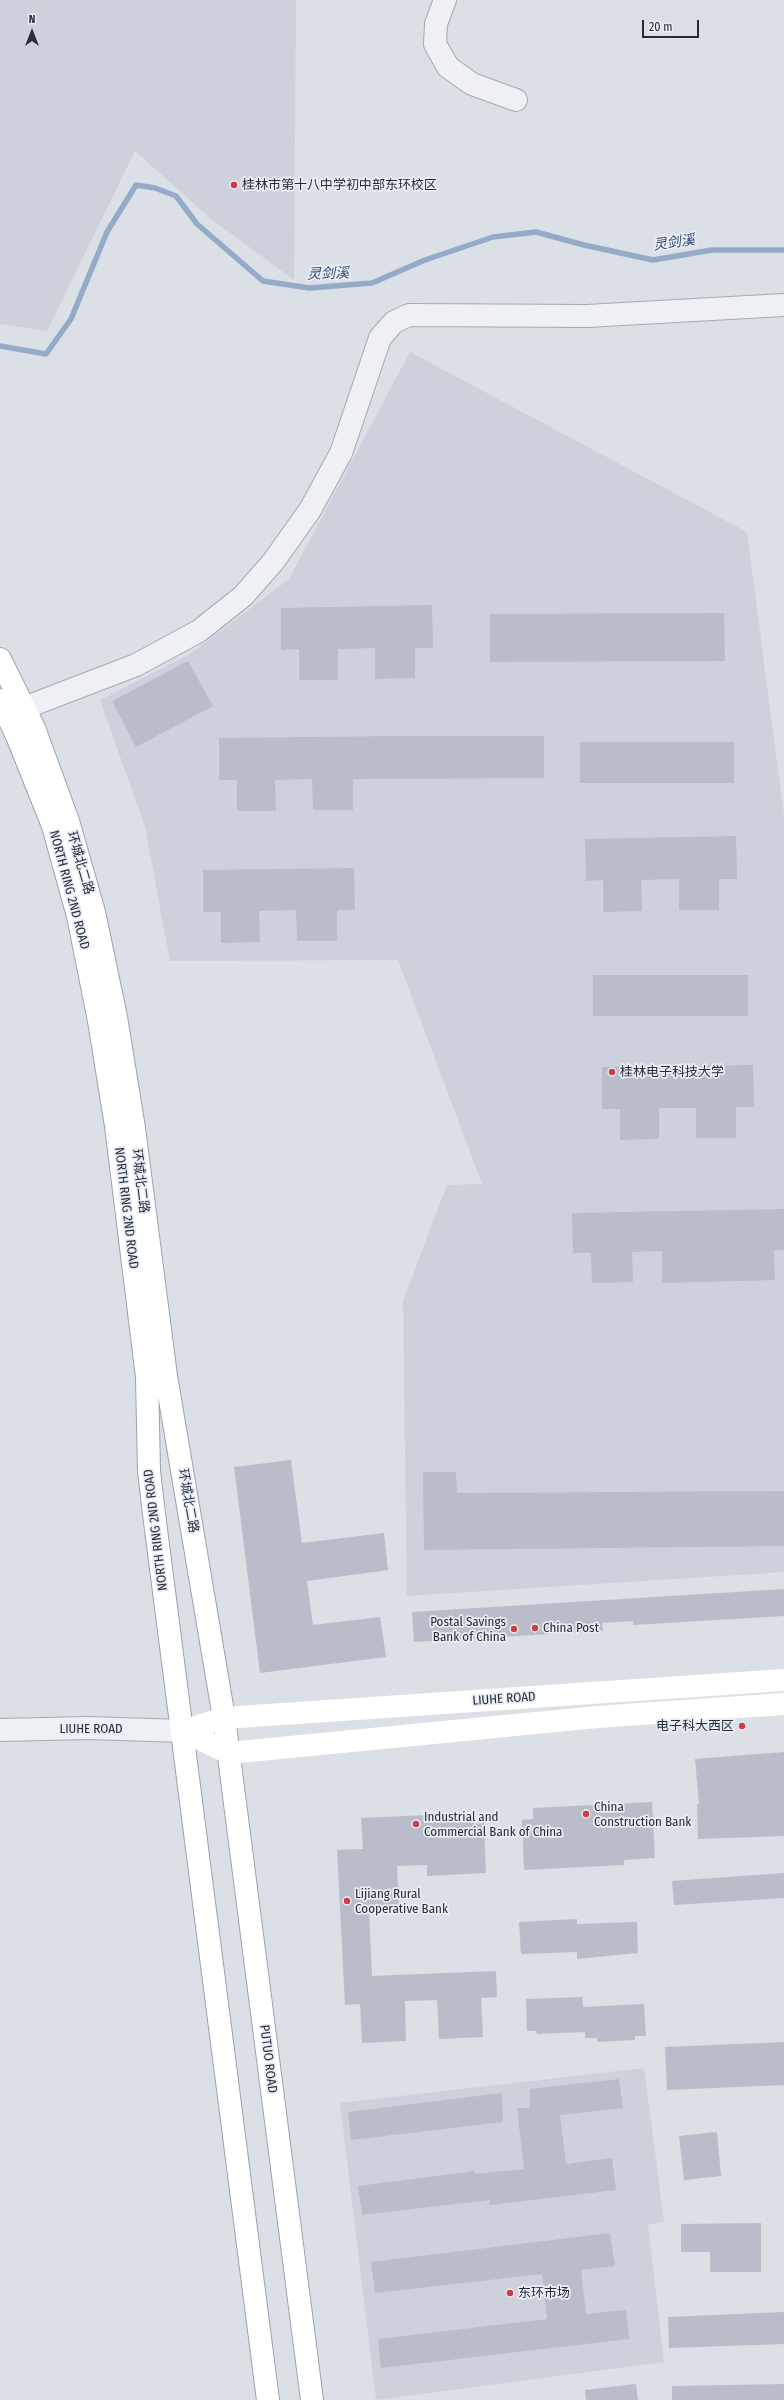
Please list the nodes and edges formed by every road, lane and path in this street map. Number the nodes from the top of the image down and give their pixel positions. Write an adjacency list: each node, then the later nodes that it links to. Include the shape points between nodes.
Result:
1 (446, 0): 2 (street, via 436,24 435,44 448,67 472,84)
2 (516, 100)
3 (784, 305): 6 (street, via 587,316 409,315 394,322 380,338 341,453 313,504 273,562 243,596 199,631 136,665)
4 (0, 659): 6 (main road, 环城北二路)
5 (0, 700): 11 (main road, NORTH RING 2ND ROAD, via 18,736 53,826 78,916 99,1021 116,1126 147,1377 149,1470)
6 (24, 708): 9 (main road, 环城北二路, via 34,728 68,821 94,912 116,1017 134,1128 166,1376)
7 (784, 1680): 9 (main road, LIUHE ROAD)
8 (784, 1704): 12 (main road, LIUHE ROAD, via 598,1717)
9 (224, 1718): 11 (main road, LIUHE ROAD); 12 (main road, PUTUO ROAD)
10 (0, 1730): 11 (street, LIUHE ROAD, via 88,1728)
11 (183, 1731): 12 (main road); 13 (main road)
12 (229, 1754): 14 (main road, PUTUO ROAD)
13 (268, 2400)
14 (312, 2400)

